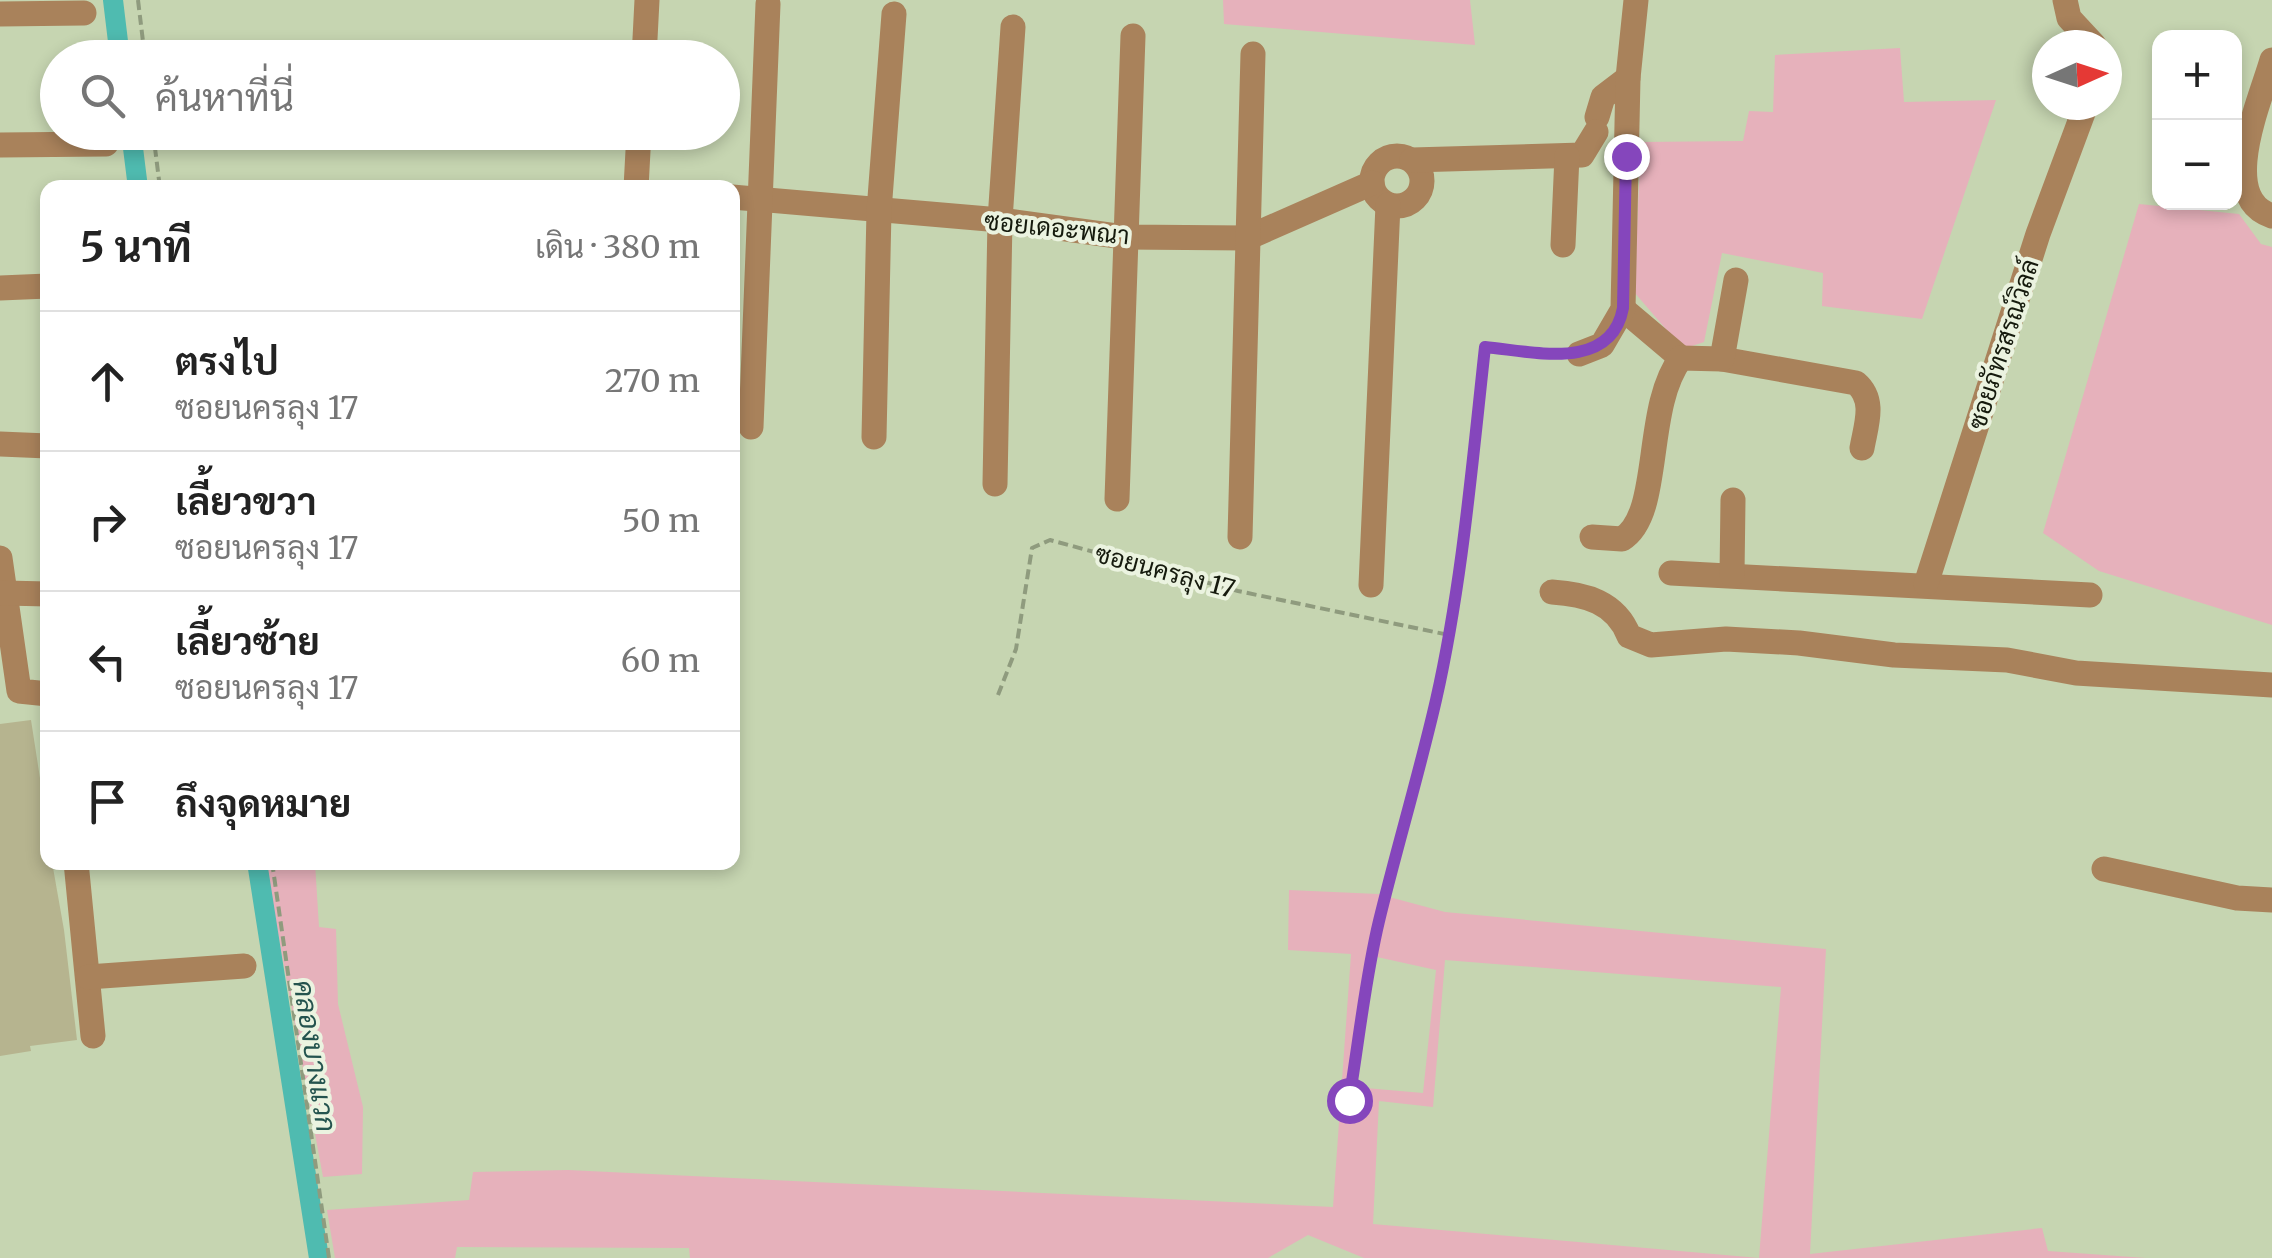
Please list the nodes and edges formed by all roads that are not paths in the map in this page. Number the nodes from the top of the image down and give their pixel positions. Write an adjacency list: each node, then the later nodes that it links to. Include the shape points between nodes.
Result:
1 (647, 0): 11 (street)
2 (1636, 0): 14 (street)
3 (2065, 0): 9 (street)
4 (768, 4): 24 (street)
5 (84, 13): 6 (street)
6 (0, 14)
7 (894, 14): 26 (street)
8 (1013, 26): 28 (street)
9 (2080, 30)
10 (1133, 36): 29 (street)
11 (645, 40)
12 (1253, 54): 30 (street)
13 (2272, 60): 27 (street, via 2241,170 2247,195)
14 (1628, 78): 19 (street, via 1603,98 1582,155); 35 (street)
15 (2080, 120): 52 (street, ซอยภัทรสรณ์วิลล์)
16 (40, 145): 17 (street)
17 (0, 146)
18 (638, 150): 21 (street)
19 (1567, 156): 20 (street, ซอยเดอะพณา); 31 (street)
20 (1412, 160): 22 (street, ซอยเดอะพณา, via 1386,158); 25 (street, via 1422,173 1418,197 1404,206)
21 (636, 180)
22 (1372, 184): 25 (street); 30 (street, ซอยเดอะพณา)
23 (740, 197): 24 (street, ซอยเดอะพณา)
24 (759, 199): 26 (street, ซอยเดอะพณา); 39 (street)
25 (1388, 205): 53 (street)
26 (879, 210): 28 (street, ซอยเดอะพณา); 40 (street)
27 (2272, 216)
28 (1000, 220): 29 (street, ซอยเดอะพณา); 44 (street)
29 (1124, 238): 30 (street, ซอยเดอะพณา); 45 (street)
30 (1247, 238): 47 (street)
31 (1563, 245)
32 (1736, 280): 38 (street)
33 (40, 286): 34 (street)
34 (0, 288)
35 (1623, 308): 36 (street, via 1602,345); 37 (street)
36 (1579, 354)
37 (1680, 358): 38 (street); 48 (street, via 1659,400 1637,528 1622,539)
38 (1722, 359): 43 (street, via 1856,383 1869,404)
39 (752, 427)
40 (874, 437)
41 (0, 444): 42 (street)
42 (40, 446)
43 (1862, 448)
44 (995, 484)
45 (1117, 499)
46 (1733, 500): 51 (street)
47 (1240, 536)
48 (1592, 537)
49 (0, 558): 55 (street)
50 (1671, 573): 51 (street)
51 (1732, 575): 52 (street)
52 (1926, 584): 57 (street)
53 (1372, 585)
54 (1552, 592): 58 (street, via 1597,599 1629,636 1652,645 1799,643 2007,660 2076,674)
55 (4, 593): 56 (street); 59 (street)
56 (40, 594)
57 (2090, 595)
58 (2272, 686)
59 (9, 691): 60 (street)
60 (40, 693)
61 (2104, 869): 63 (street)
62 (77, 870): 65 (street)
63 (2272, 900)
64 (244, 966): 65 (street)
65 (88, 977): 66 (street)
66 (93, 1036)

